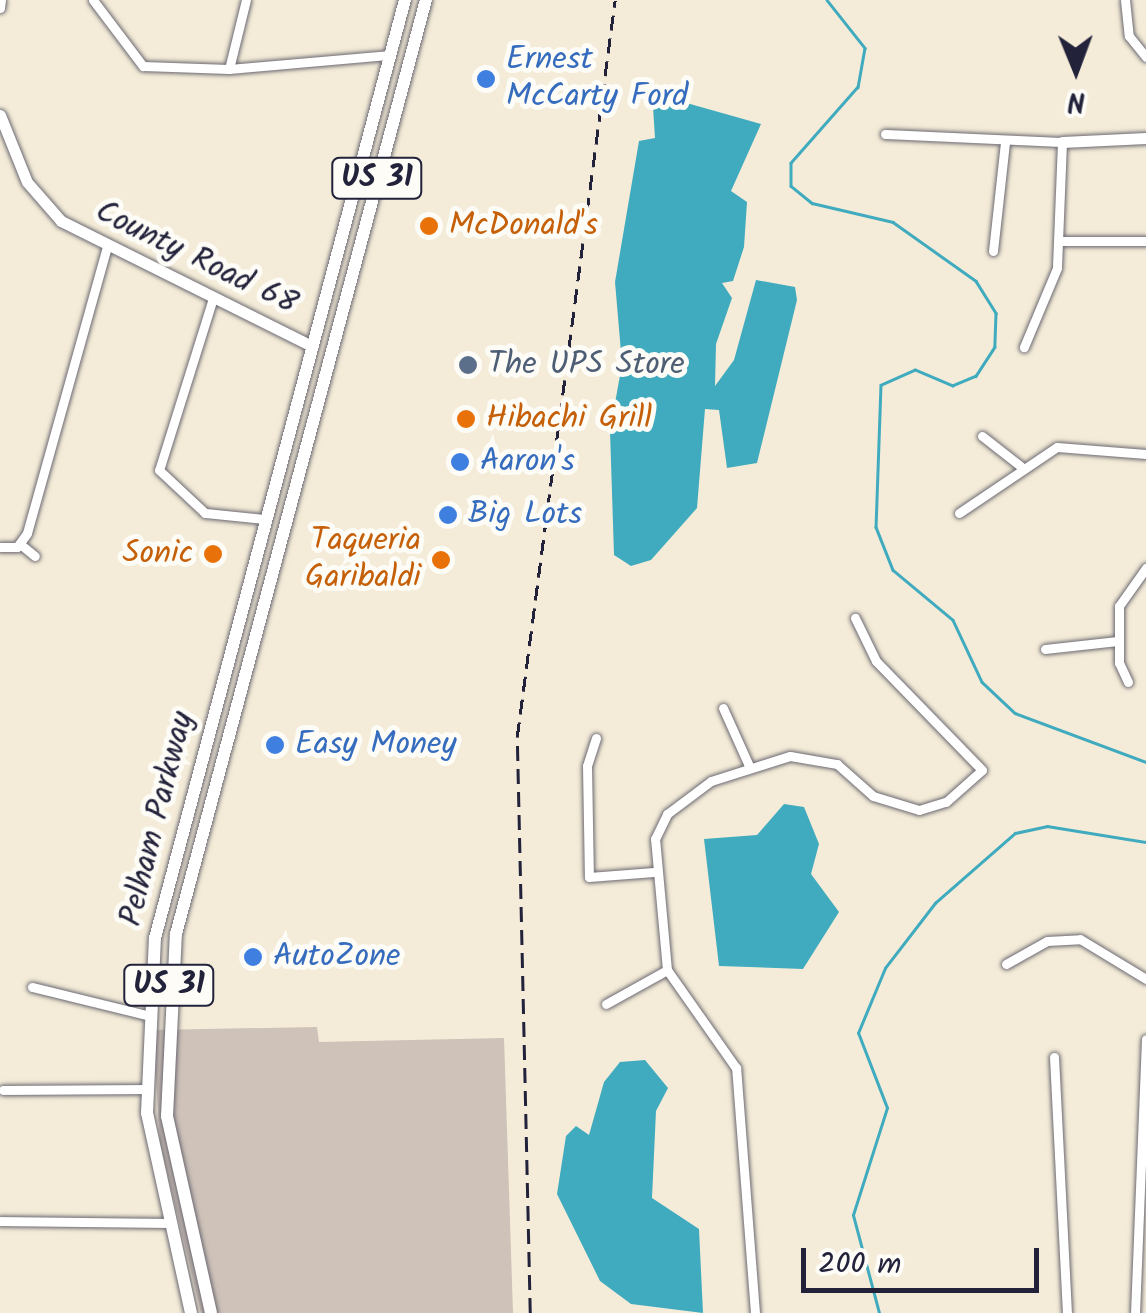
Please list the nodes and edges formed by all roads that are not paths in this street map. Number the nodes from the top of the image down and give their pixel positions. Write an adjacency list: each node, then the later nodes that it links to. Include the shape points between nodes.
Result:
1 (2, 0): 7 (street)
2 (92, 0): 11 (street, via 138,64)
3 (246, 0): 11 (street)
4 (405, 0): 8 (main road, US 31)
5 (426, 0): 9 (main road, US 31)
6 (1124, 0): 10 (street, via 1129,36)
7 (0, 8)
8 (390, 55): 9 (main road); 11 (street); 17 (main road, US 31)
9 (410, 56): 18 (main road, US 31)
10 (1146, 57)
11 (229, 69)
12 (0, 115): 21 (street, County Road 68, via 33,191)
13 (885, 134): 15 (street)
14 (1146, 138): 16 (street)
15 (1005, 142): 16 (street); 23 (street)
16 (1062, 142): 19 (street)
17 (362, 158): 18 (main road); 22 (main road, US 31)
18 (382, 162): 24 (main road, US 31)
19 (1058, 241): 20 (street); 27 (street, via 1056,275)
20 (1146, 241)
21 (106, 248): 25 (street, County Road 68); 34 (street)
22 (338, 250): 24 (main road); 26 (main road, US 31)
23 (993, 251)
24 (356, 256): 28 (main road, US 31)
25 (212, 298): 26 (street, County Road 68); 33 (street, via 159,470 205,514)
26 (312, 346): 28 (main road); 33 (main road, Pelham Parkway / US 31)
27 (1024, 348)
28 (329, 357): 37 (main road, Pelham Parkway / US 31)
29 (982, 436): 31 (street)
30 (1146, 454): 31 (street, via 1064,446)
31 (1023, 468): 32 (street)
32 (959, 512)
33 (265, 520): 36 (main road, Pelham Parkway / US 31)
34 (20, 544): 35 (street); 38 (street)
35 (0, 547)
36 (257, 551): 37 (main road); 43 (main road, Pelham Parkway / US 31)
37 (276, 554): 44 (main road, Pelham Parkway / US 31)
38 (36, 556)
39 (1146, 568): 41 (street, via 1123,594)
40 (855, 618): 48 (street, via 876,661 982,770 946,802 919,810 873,796 837,764 810,756)
41 (1118, 641): 42 (street); 45 (street)
42 (1045, 649)
43 (225, 667): 44 (main road); 49 (main road, Pelham Parkway / US 31)
44 (244, 674): 50 (main road, Pelham Parkway / US 31)
45 (1128, 682)
46 (723, 708): 48 (street)
47 (596, 738): 51 (street, via 587,766 589,878)
48 (750, 768): 51 (street, via 711,781 667,814)
49 (185, 814): 50 (main road); 52 (main road, Pelham Parkway / US 31)
50 (206, 818): 53 (main road, Pelham Parkway / US 31)
51 (654, 872): 55 (street)
52 (162, 905): 53 (main road); 59 (main road, Pelham Parkway / US 31)
53 (182, 910): 60 (main road, Pelham Parkway / US 31)
54 (1006, 964): 56 (street, via 1047,941 1095,943)
55 (668, 970): 58 (street); 73 (street, via 736,1068)
56 (1146, 979)
57 (32, 987): 59 (street)
58 (606, 1004)
59 (146, 1015): 60 (main road); 63 (main road, Pelham Parkway / US 31)
60 (167, 1018): 66 (main road, Pelham Parkway / US 31)
61 (1146, 1039): 70 (street)
62 (1054, 1058): 74 (street)
63 (146, 1089): 64 (street); 65 (main road, Pelham Parkway / US 31)
64 (3, 1090)
65 (147, 1113): 66 (main road); 68 (main road, Pelham Parkway / US 31)
66 (168, 1116): 69 (main road, Pelham Parkway / US 31)
67 (0, 1221): 68 (street)
68 (165, 1222): 69 (main road); 71 (main road, Pelham Parkway / US 31)
69 (186, 1225): 72 (main road, Pelham Parkway / US 31)
70 (1141, 1241): 75 (street)
71 (191, 1313)
72 (211, 1313)
73 (754, 1313)
74 (1067, 1313)
75 (1135, 1313)

